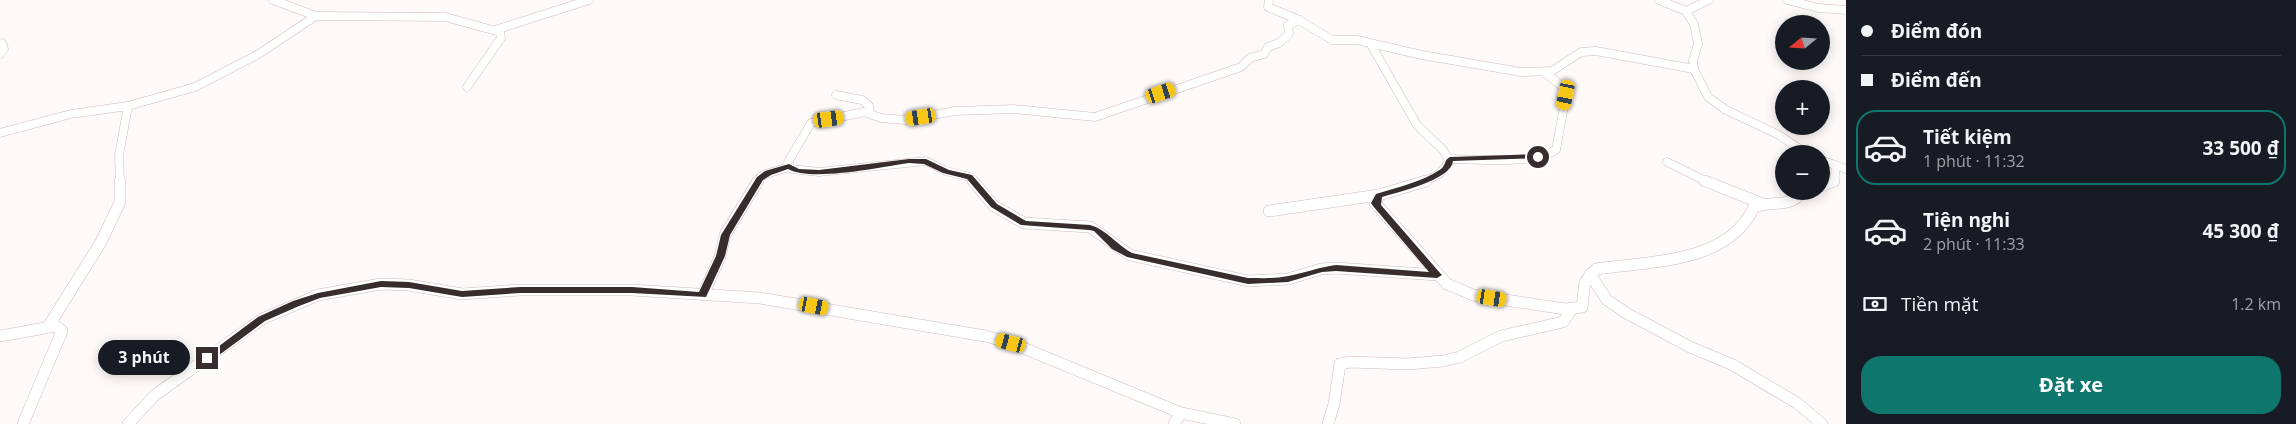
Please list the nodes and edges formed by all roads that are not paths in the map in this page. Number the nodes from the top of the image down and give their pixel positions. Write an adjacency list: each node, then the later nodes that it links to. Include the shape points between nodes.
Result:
1 (271, 0): 9 (street)
2 (589, 0): 11 (street)
3 (1269, 0): 10 (street, via 1268,7)
4 (1659, 0): 8 (street)
5 (1709, 0): 8 (street)
6 (1788, 0): 7 (street, via 1818,8)
7 (1846, 10)
8 (1686, 11): 15 (street, via 1694,24 1698,41)
9 (316, 16): 11 (street, via 445,17); 19 (street, via 257,55 199,85)
10 (1299, 20): 13 (street, via 1332,40); 20 (street, via 1288,25 1289,34 1279,43 1268,47 1264,54 1250,58 1241,67 1094,117 1014,109 955,112 906,120)
11 (495, 30): 17 (street, via 500,32 501,38)
12 (2, 43): 14 (street, via 4,49)
13 (1370, 43): 16 (street, via 1510,71); 23 (street, via 1416,125)
14 (0, 54)
15 (1694, 69): 16 (street, via 1588,51); 22 (street, via 1703,91 1714,103 1768,128)
16 (1544, 72): 23 (street, via 1563,87 1566,95 1553,154 1527,158)
17 (467, 86)
18 (836, 95): 20 (street, via 862,100 869,106)
19 (128, 106): 21 (street, via 71,114); 36 (street, via 119,155 120,202 101,242)
20 (867, 113): 25 (street, via 811,122 788,162)
21 (0, 133)
22 (1794, 145)
23 (1450, 159): 28 (street, via 1445,170)
24 (1667, 162): 30 (street)
25 (789, 166): 33 (street, via 797,171 819,172 926,161 946,171 970,177 994,206 1024,223 1090,227 1130,255 1248,281 1288,279 1336,268); 34 (street, via 760,178 725,235 720,256)
26 (1841, 168): 27 (street, via 1834,182)
27 (1830, 183)
28 (1379, 196): 31 (street); 33 (street, via 1375,203 1377,206)
29 (1797, 200): 30 (street)
30 (1763, 204): 32 (street, via 1754,207 1745,226 1703,251 1684,257 1596,269)
31 (1269, 211)
32 (1590, 274): 35 (street, via 1582,285 1582,307); 43 (street, via 1605,298 1622,310 1741,370 1807,410)
33 (1437, 275): 35 (street, via 1446,284 1473,295)
34 (702, 295): 38 (street, via 760,298 985,336 1019,345); 40 (street, via 632,290 520,290 462,294 393,283 318,296 262,319 155,395)
35 (1572, 309): 42 (street, via 1563,322 1502,336 1454,359 1407,364 1340,364)
36 (48, 327): 37 (street); 39 (street, via 61,328 63,335)
37 (0, 336)
38 (1178, 419): 41 (street)
39 (23, 424)
40 (128, 424)
41 (1235, 424)
42 (1328, 424)
43 (1822, 424)

